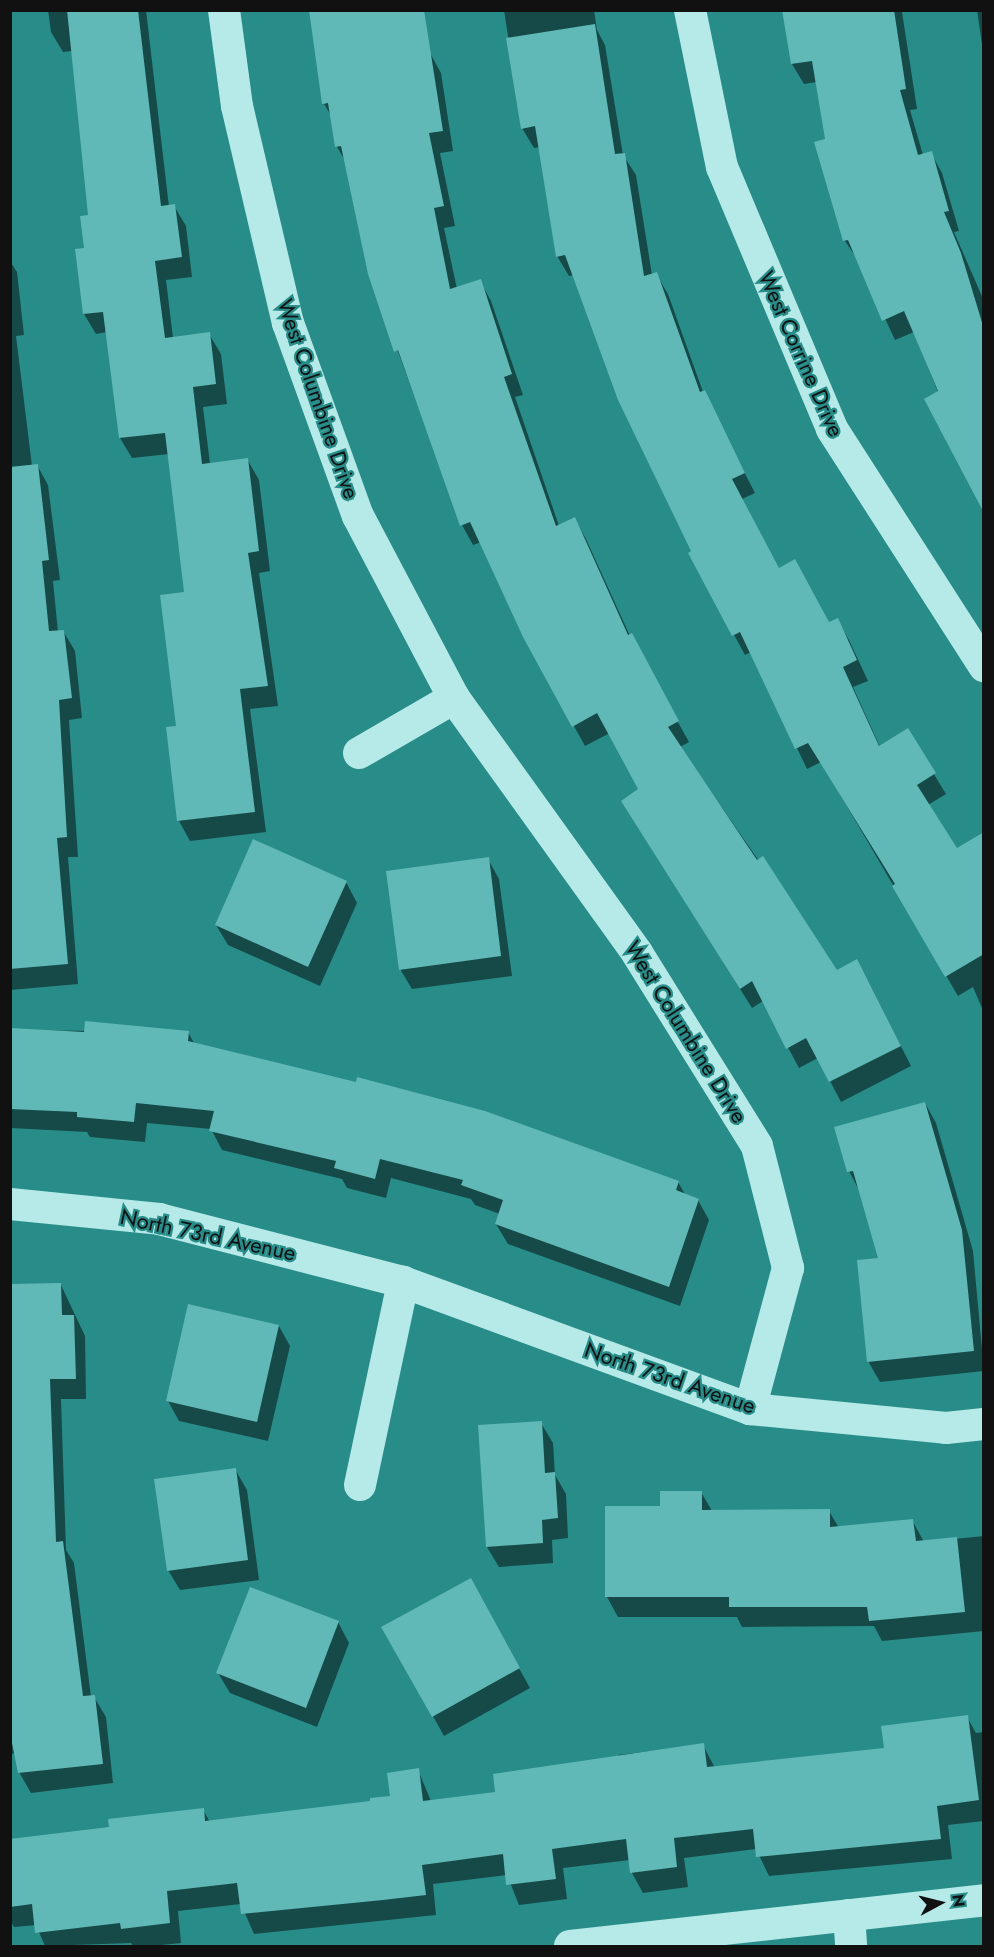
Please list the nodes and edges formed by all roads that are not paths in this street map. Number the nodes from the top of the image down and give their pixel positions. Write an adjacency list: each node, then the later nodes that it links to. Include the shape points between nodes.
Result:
1 (224, 10): 4 (street, West Columbine Drive, via 237,106 288,323 358,516)
2 (690, 10): 3 (street, West Corrine Drive, via 722,167 832,429)
3 (984, 666)
4 (454, 698): 5 (street); 8 (street, West Columbine Drive, via 637,952 757,1146 788,1268)
5 (359, 753)
6 (10, 1204): 7 (street, North 73rd Avenue, via 159,1219)
7 (403, 1282): 8 (street, North 73rd Avenue); 10 (street)
8 (750, 1409): 9 (street, North 73rd Avenue, via 946,1428)
9 (984, 1424)
10 (360, 1485)
11 (984, 1900): 12 (street)
12 (849, 1915): 13 (street); 14 (street)
13 (570, 1947)
14 (851, 1947)

